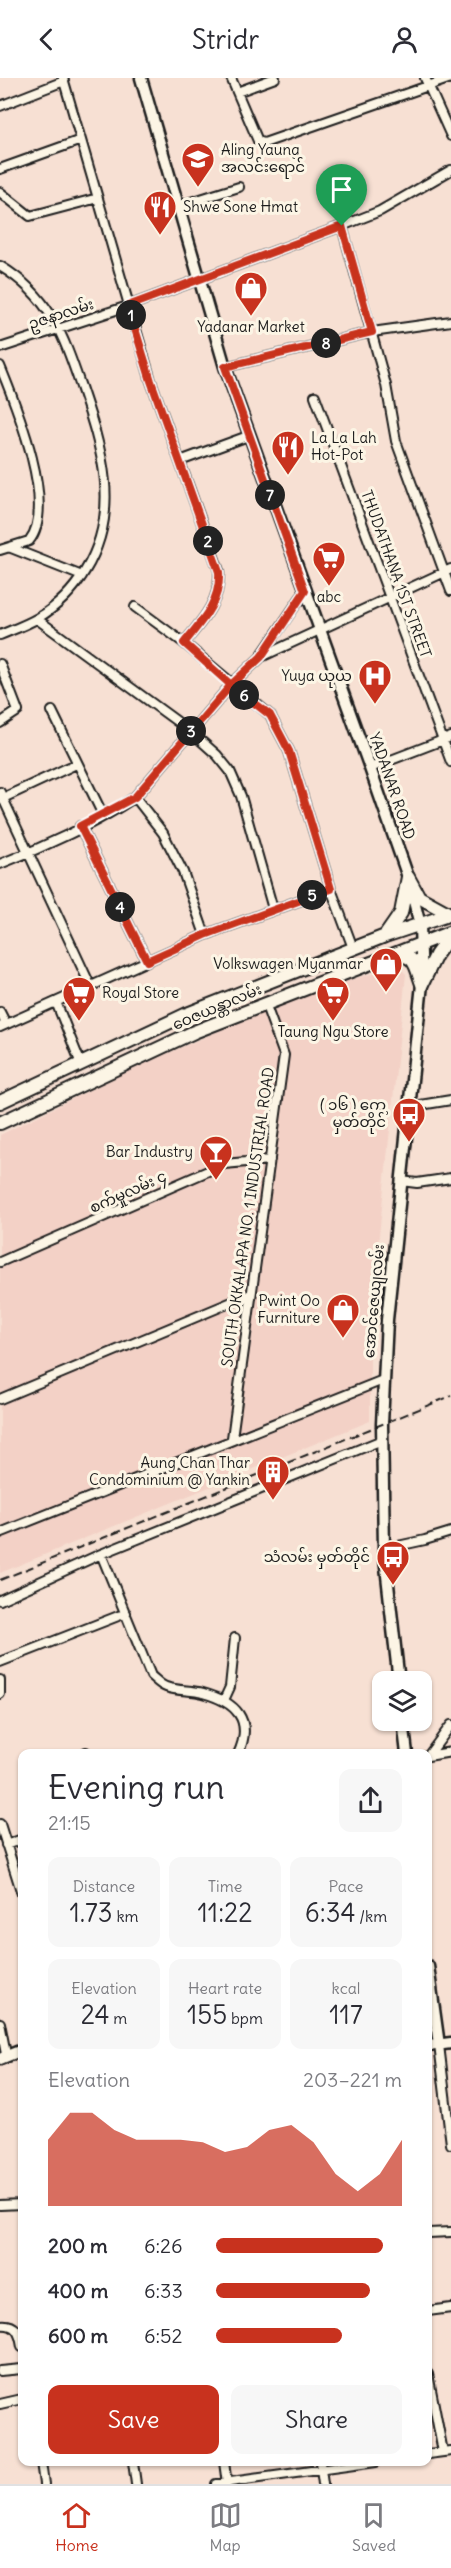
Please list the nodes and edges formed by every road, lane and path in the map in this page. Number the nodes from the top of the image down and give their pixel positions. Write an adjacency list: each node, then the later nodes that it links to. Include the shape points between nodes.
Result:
1 (141, 78): 16 (main road, YADANAR ROAD)
2 (231, 78): 7 (street)
3 (275, 78): 7 (street)
4 (451, 78): 6 (street)
5 (64, 80): 8 (street); 10 (street)
6 (427, 82): 7 (street, via 264,143 258,141); 9 (street)
7 (237, 92)
8 (0, 106)
9 (451, 136)
10 (81, 140): 11 (street); 15 (street)
11 (0, 169)
12 (451, 170): 17 (street, ဥဇနာလမ်း, via 380,211)
13 (239, 187): 16 (street)
14 (0, 192): 15 (street, via 30,216)
15 (98, 198): 20 (street)
16 (178, 206): 19 (main road, YADANAR ROAD)
17 (342, 226): 19 (street, ဥဇနာလမ်း); 23 (street)
18 (0, 266): 22 (street, via 27,284 52,314)
19 (198, 279): 20 (street, ဥဇနာလမ်း); 26 (main road, YADANAR ROAD)
20 (128, 306): 22 (street, ဥဇနာလမ်း); 29 (street)
21 (451, 321): 23 (street)
22 (58, 329): 24 (street, ဥဇနာလမ်း); 33 (street, via 90,414 105,474 105,521 93,559)
23 (372, 332): 26 (street); 32 (street, via 396,441)
24 (0, 348)
25 (0, 366): 30 (street, via 30,454 40,507 32,538)
26 (225, 367): 28 (main road, YADANAR ROAD)
27 (315, 396): 36 (street, THUDATHANA 1ST STREET)
28 (248, 436): 29 (street); 34 (main road, YADANAR ROAD)
29 (180, 461): 41 (street, via 219,572 220,588 206,615)
30 (11, 548): 31 (street); 33 (street)
31 (0, 550)
32 (447, 571): 35 (street); 36 (street)
33 (82, 576): 38 (street, via 65,598)
34 (305, 591): 39 (main road, YADANAR ROAD); 42 (street)
35 (451, 591)
36 (391, 599): 39 (street); 48 (street, THUDATHANA 1ST STREET)
37 (135, 607): 41 (street)
38 (37, 619): 40 (street); 47 (street)
39 (320, 631): 42 (street); 51 (main road, YADANAR ROAD)
40 (0, 635)
41 (184, 643): 44 (street)
42 (261, 657): 44 (street)
43 (0, 664): 46 (street, via 18,711)
44 (231, 685): 47 (street); 59 (street, via 270,715 289,751)
45 (52, 711): 50 (street)
46 (0, 723)
47 (190, 732): 53 (street); 60 (street, via 230,771 241,796)
48 (447, 739): 49 (street, THUDATHANA 1ST STREET); 51 (street)
49 (451, 762)
50 (76, 764): 52 (street); 54 (street)
51 (370, 768): 58 (main road, YADANAR ROAD)
52 (1, 795): 56 (street)
53 (135, 797): 54 (street); 64 (street, via 164,833 183,872)
54 (103, 815): 55 (street)
55 (80, 826): 56 (street); 69 (street)
56 (28, 853): 57 (street); 71 (street)
57 (0, 864)
58 (408, 878): 61 (main road, via 419,897); 62 (main road, YADANAR ROAD); 65 (main road, via 401,913)
59 (331, 889): 60 (street); 67 (street)
60 (273, 909): 64 (street)
61 (451, 914): 62 (main road, ဝေဇယန္တာလမ်း)
62 (420, 925): 65 (main road, ဝေဇယန္တာလမ်း); 66 (main road, အောင်ဇေယျလမ်း)
63 (451, 933): 66 (main road, ဝေဇယန္တာလမ်း); 70 (main road)
64 (205, 935): 69 (street)
65 (385, 936): 67 (main road, ဝေဇယန္တာလမ်း)
66 (422, 943): 68 (main road, ဝေဇယန္တာလမ်း); 70 (main road, အောင်ဇေယျလမ်း)
67 (353, 948): 75 (main road, ဝေဇယန္တာလမ်း)
68 (385, 956): 70 (main road, via 406,954); 73 (main road, ဝေဇယန္တာလမ်း)
69 (147, 961): 71 (street)
70 (423, 984): 81 (main road, အောင်ဇေယျလမ်း)
71 (91, 987): 72 (street)
72 (56, 1002): 76 (street); 78 (street)
73 (265, 1003): 77 (main road, ဝေဇယန္တာလမ်း); 83 (street, SOUTH OKKALAPA NO. 1 INDUSTRIAL ROAD, via 284,1055)
74 (0, 1012): 76 (street)
75 (187, 1014): 77 (main road); 78 (main road, ဝေဇယန္တာလမ်း)
76 (3, 1026)
77 (194, 1032): 82 (main road, ဝေဇယန္တာလမ်း)
78 (81, 1064): 80 (main road, ဝေဇယန္တာလမ်း)
79 (451, 1100): 81 (street)
80 (0, 1102)
81 (408, 1107): 85 (main road, အောင်ဇေယျလမ်း)
82 (0, 1123)
83 (270, 1160): 86 (street, စက်မှုလမ်း ၄, via 224,1164); 87 (street, SOUTH OKKALAPA NO. 1 INDUSTRIAL ROAD)
84 (451, 1178): 85 (street)
85 (401, 1181): 88 (main road, အောင်ဇေယျလမ်း)
86 (0, 1262)
87 (251, 1294): 89 (street); 90 (street, SOUTH OKKALAPA NO. 1 INDUSTRIAL ROAD)
88 (383, 1380): 90 (street); 91 (main road, အောင်ဇေယျလမ်း)
89 (0, 1399)
90 (232, 1438): 93 (street)
91 (382, 1440): 94 (main road, အောင်ဇေယျလမ်း); 95 (street)
92 (451, 1532): 94 (street)
93 (0, 1533)
94 (384, 1548): 100 (main road, အောင်ဇေယျလမ်း)
95 (101, 1554): 96 (street); 97 (street)
96 (0, 1600)
97 (126, 1613): 99 (street); 103 (street, via 151,1676 158,1683)
98 (235, 1638): 103 (street, via 230,1687)
99 (0, 1662)
100 (398, 1671)
101 (0, 1680): 102 (street)
102 (0, 1694)
103 (224, 1700): 106 (street, via 243,1719)
104 (451, 1725): 108 (street)
105 (404, 1731): 107 (main road)
106 (239, 1749)
107 (406, 1749)
108 (432, 1751)
109 (451, 1752): 110 (street)
110 (432, 1755)
111 (0, 1828): 113 (street)
112 (18, 1840): 113 (street)
113 (6, 1845): 114 (street)
114 (18, 1882)
115 (0, 2023): 120 (street)
116 (432, 2029): 118 (main road)
117 (451, 2043): 118 (main road)
118 (433, 2045): 121 (street)
119 (18, 2051): 120 (main road)
120 (3, 2056)
121 (451, 2144)
122 (18, 2204): 123 (street)
123 (0, 2205)
124 (451, 2232): 125 (street)
125 (432, 2233)
126 (451, 2308): 127 (street)
127 (432, 2310)
128 (0, 2325): 129 (street, via 7,2324)
129 (18, 2331)
130 (18, 2369): 131 (street)
131 (0, 2371)
132 (432, 2390): 135 (street)
133 (18, 2400): 134 (street)
134 (0, 2404)
135 (447, 2451): 136 (street)
136 (432, 2453)
137 (41, 2466): 142 (street)
138 (134, 2466): 143 (street)
139 (225, 2466): 141 (street)
140 (321, 2466): 141 (street); 145 (street)
141 (227, 2483): 144 (street)
142 (44, 2484)
143 (136, 2484)
144 (216, 2484)
145 (323, 2484)

